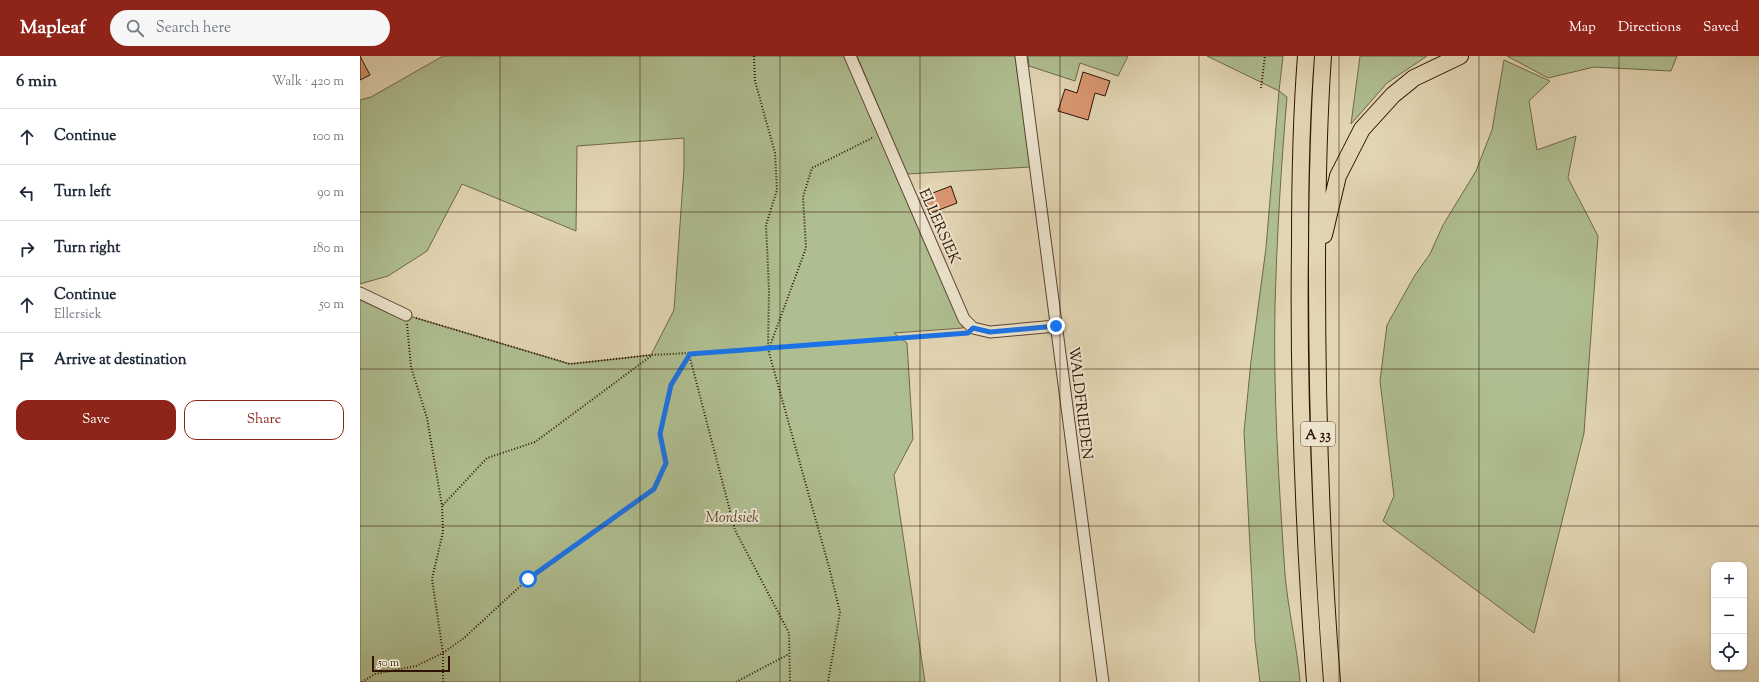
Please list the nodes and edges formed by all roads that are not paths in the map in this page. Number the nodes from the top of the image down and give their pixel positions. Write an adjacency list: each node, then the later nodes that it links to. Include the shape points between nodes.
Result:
1 (850, 56): 9 (street, ELLERSIEK, via 964,319 973,328 990,332)
2 (1021, 56): 9 (street, WALDFRIEDEN)
3 (1322, 56): 6 (highway, A 33)
4 (1460, 56): 6 (highway, via 1414,78 1392,95 1362,129 1338,176)
5 (1305, 58): 11 (highway, A 33, via 1300,191 1300,382 1303,494)
6 (1317, 268): 12 (highway, A 33, via 1320,493)
7 (360, 293): 8 (street)
8 (406, 315)
9 (1056, 326): 10 (street, WALDFRIEDEN)
10 (1103, 682)
11 (1315, 682)
12 (1332, 682)

